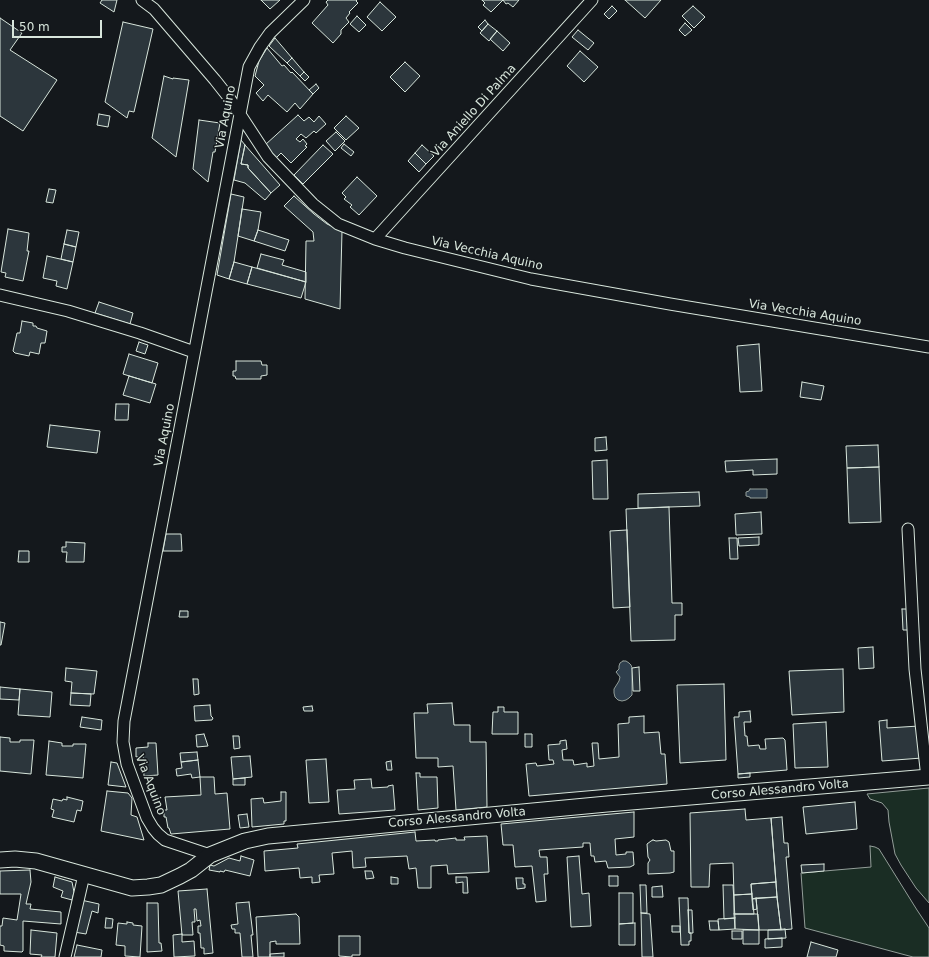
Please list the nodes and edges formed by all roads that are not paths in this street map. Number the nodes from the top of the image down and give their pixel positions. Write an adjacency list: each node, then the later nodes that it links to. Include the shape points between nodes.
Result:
1 (142, 0): 4 (street, Via Vecchia Aquino, via 154,9 215,80)
2 (304, 0): 4 (street, Via Aquino, via 270,33 260,47 249,67)
3 (592, 0): 5 (street, Via Aniello Di Palma)
4 (240, 114): 5 (street, Via Vecchia Aquino, via 268,157 313,204 338,224); 8 (street, Via Aquino)
5 (375, 239): 7 (street, Via Vecchia Aquino, via 531,279)
6 (0, 295): 8 (street, via 68,311)
7 (929, 347)
8 (194, 352): 11 (street, Via Aquino, via 127,702 123,742 129,770 153,828 165,840)
9 (908, 529): 10 (street, via 915,669)
10 (928, 778): 11 (main road, Corso Alessandro Volta, via 607,804 268,836 246,841)
11 (210, 855): 13 (main road, Corso Alessandro Volta, via 191,870 161,885 132,888)
12 (0, 860): 13 (main road, Corso Alessandro Volta, via 36,861)
13 (84, 875): 14 (street)
14 (65, 957)

